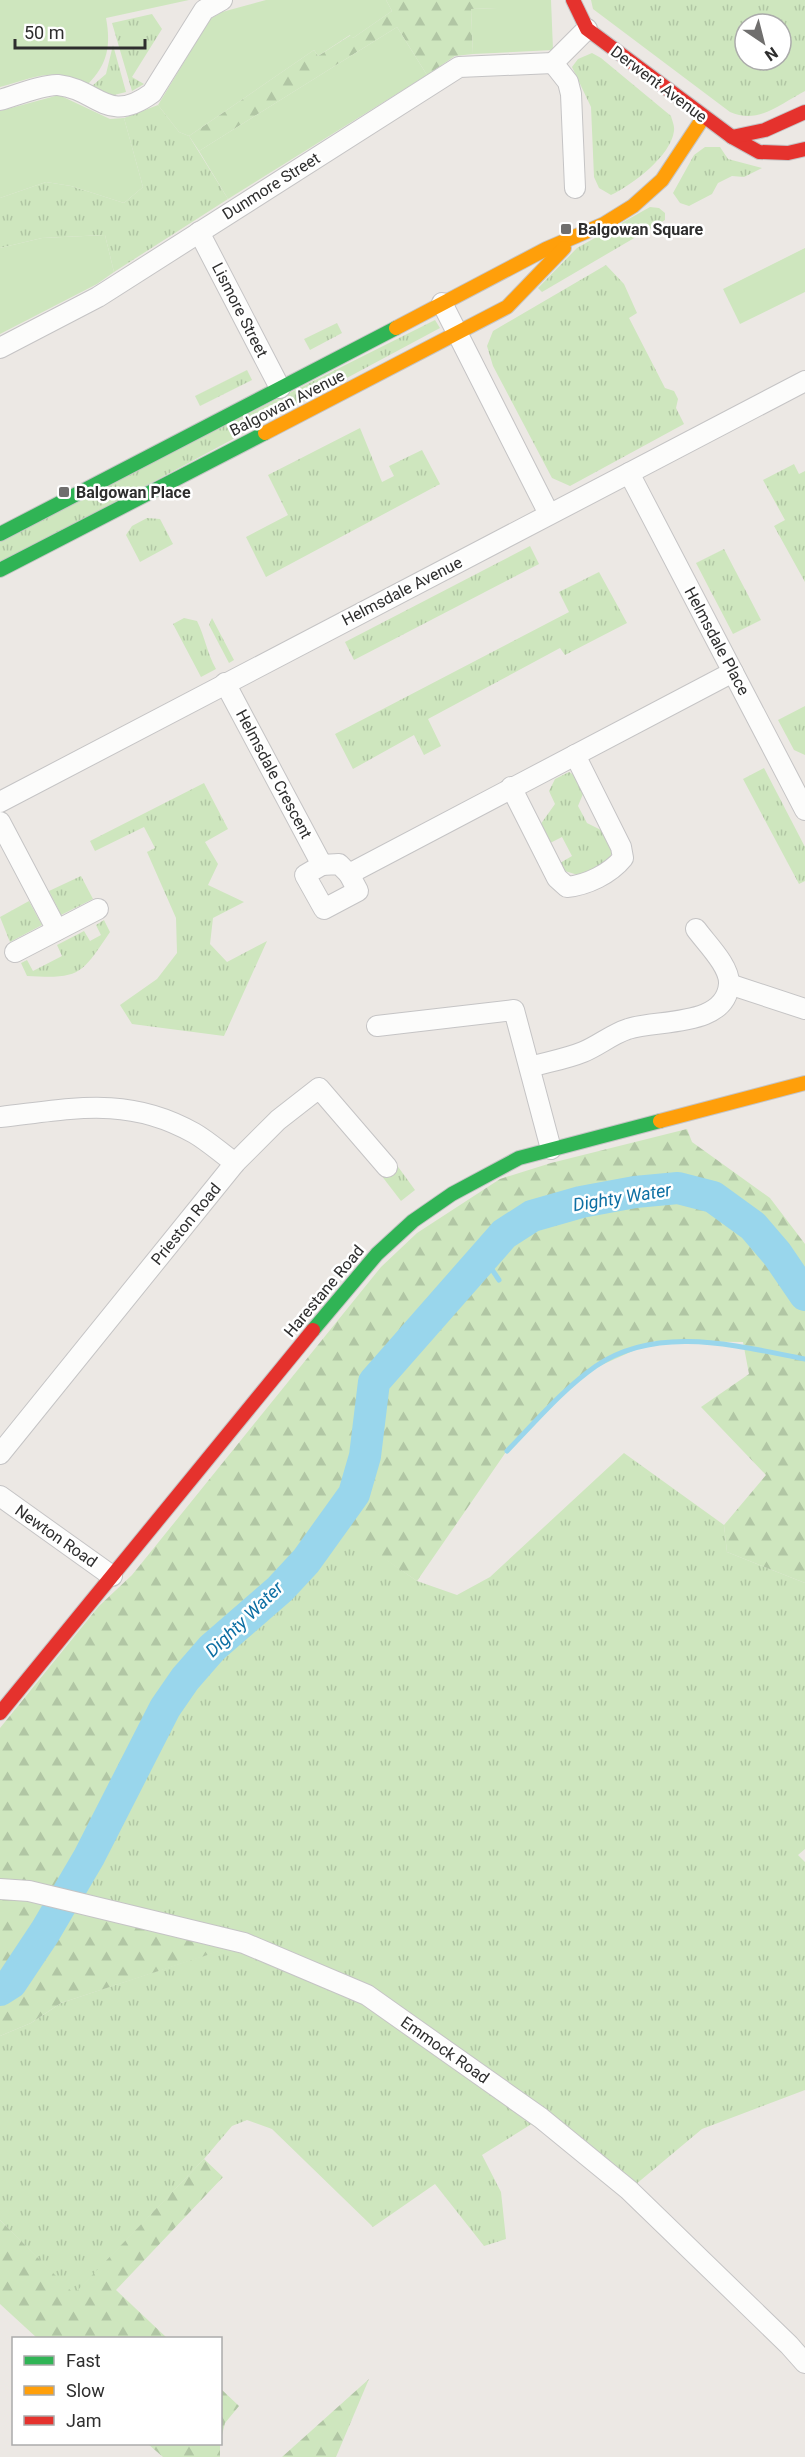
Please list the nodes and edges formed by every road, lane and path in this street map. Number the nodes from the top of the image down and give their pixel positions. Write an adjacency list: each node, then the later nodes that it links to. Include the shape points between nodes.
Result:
1 (222, 0): 5 (street, via 204,10 152,93 141,100 112,108 57,85)
2 (573, 0): 3 (street, Derwent Avenue)
3 (587, 29): 4 (street); 7 (street, Derwent Avenue)
4 (553, 63): 10 (street, via 572,94); 11 (street, Dunmore Street, via 459,67)
5 (0, 100)
6 (805, 112): 8 (street, via 765,130)
7 (703, 118): 8 (street, Derwent Avenue); 12 (street, Balgowan Avenue, via 655,188 629,208)
8 (732, 138): 9 (street, via 759,152)
9 (805, 149)
10 (575, 188)
11 (199, 232): 15 (street, Dunmore Street, via 98,297); 17 (street, Lismore Street)
12 (571, 240): 13 (street, Balgowan Avenue); 14 (street, Balgowan Avenue, via 507,307)
13 (442, 303): 14 (street); 17 (street, Balgowan Avenue)
14 (457, 333): 19 (street); 21 (street, Balgowan Avenue)
15 (0, 348)
16 (805, 381): 18 (street, Helmsdale Avenue)
17 (280, 388): 20 (street, Balgowan Avenue)
18 (629, 473): 19 (street, Helmsdale Avenue); 22 (street, Helmsdale Place)
19 (549, 514): 23 (street, Helmsdale Avenue)
20 (0, 534)
21 (0, 570)
22 (733, 672): 24 (street); 25 (street, Helmsdale Place)
23 (225, 683): 27 (street, Helmsdale Avenue); 30 (street, Helmsdale Crescent)
24 (574, 755): 26 (street); 26 (street, via 621,847 623,858 606,873 580,886 567,887 557,878)
25 (799, 782): 28 (street, Helmsdale Place)
26 (511, 788): 31 (street)
27 (0, 802)
28 (805, 810)
29 (0, 822): 34 (street)
30 (322, 865): 31 (street, via 339,864); 31 (street, via 305,875 324,909 358,891)
31 (349, 874)
32 (98, 909): 34 (street)
33 (696, 929): 36 (street, via 725,969)
34 (57, 930): 35 (street)
35 (15, 952)
36 (729, 984): 37 (street); 39 (street, via 723,999 695,1019 650,1022 626,1029 583,1052)
37 (805, 1009)
38 (377, 1026): 39 (street, via 514,1010)
39 (530, 1067): 42 (street)
40 (805, 1083): 42 (street, Harestane Road)
41 (1, 1118): 43 (street, via 88,1107 124,1107 173,1122)
42 (551, 1149): 47 (street, Harestane Road, via 474,1178 432,1204 392,1238 358,1274)
43 (235, 1163): 44 (street, Prieston Road, via 319,1088); 45 (street, Prieston Road)
44 (387, 1167)
45 (0, 1454)
46 (0, 1496): 47 (street, Newton Road)
47 (112, 1576): 48 (street, Harestane Road)
48 (3, 1704)
49 (0, 1889): 50 (street, Emmock Road, via 29,1891 243,1943 367,1995 541,2118 629,2190)
50 (805, 2363)

